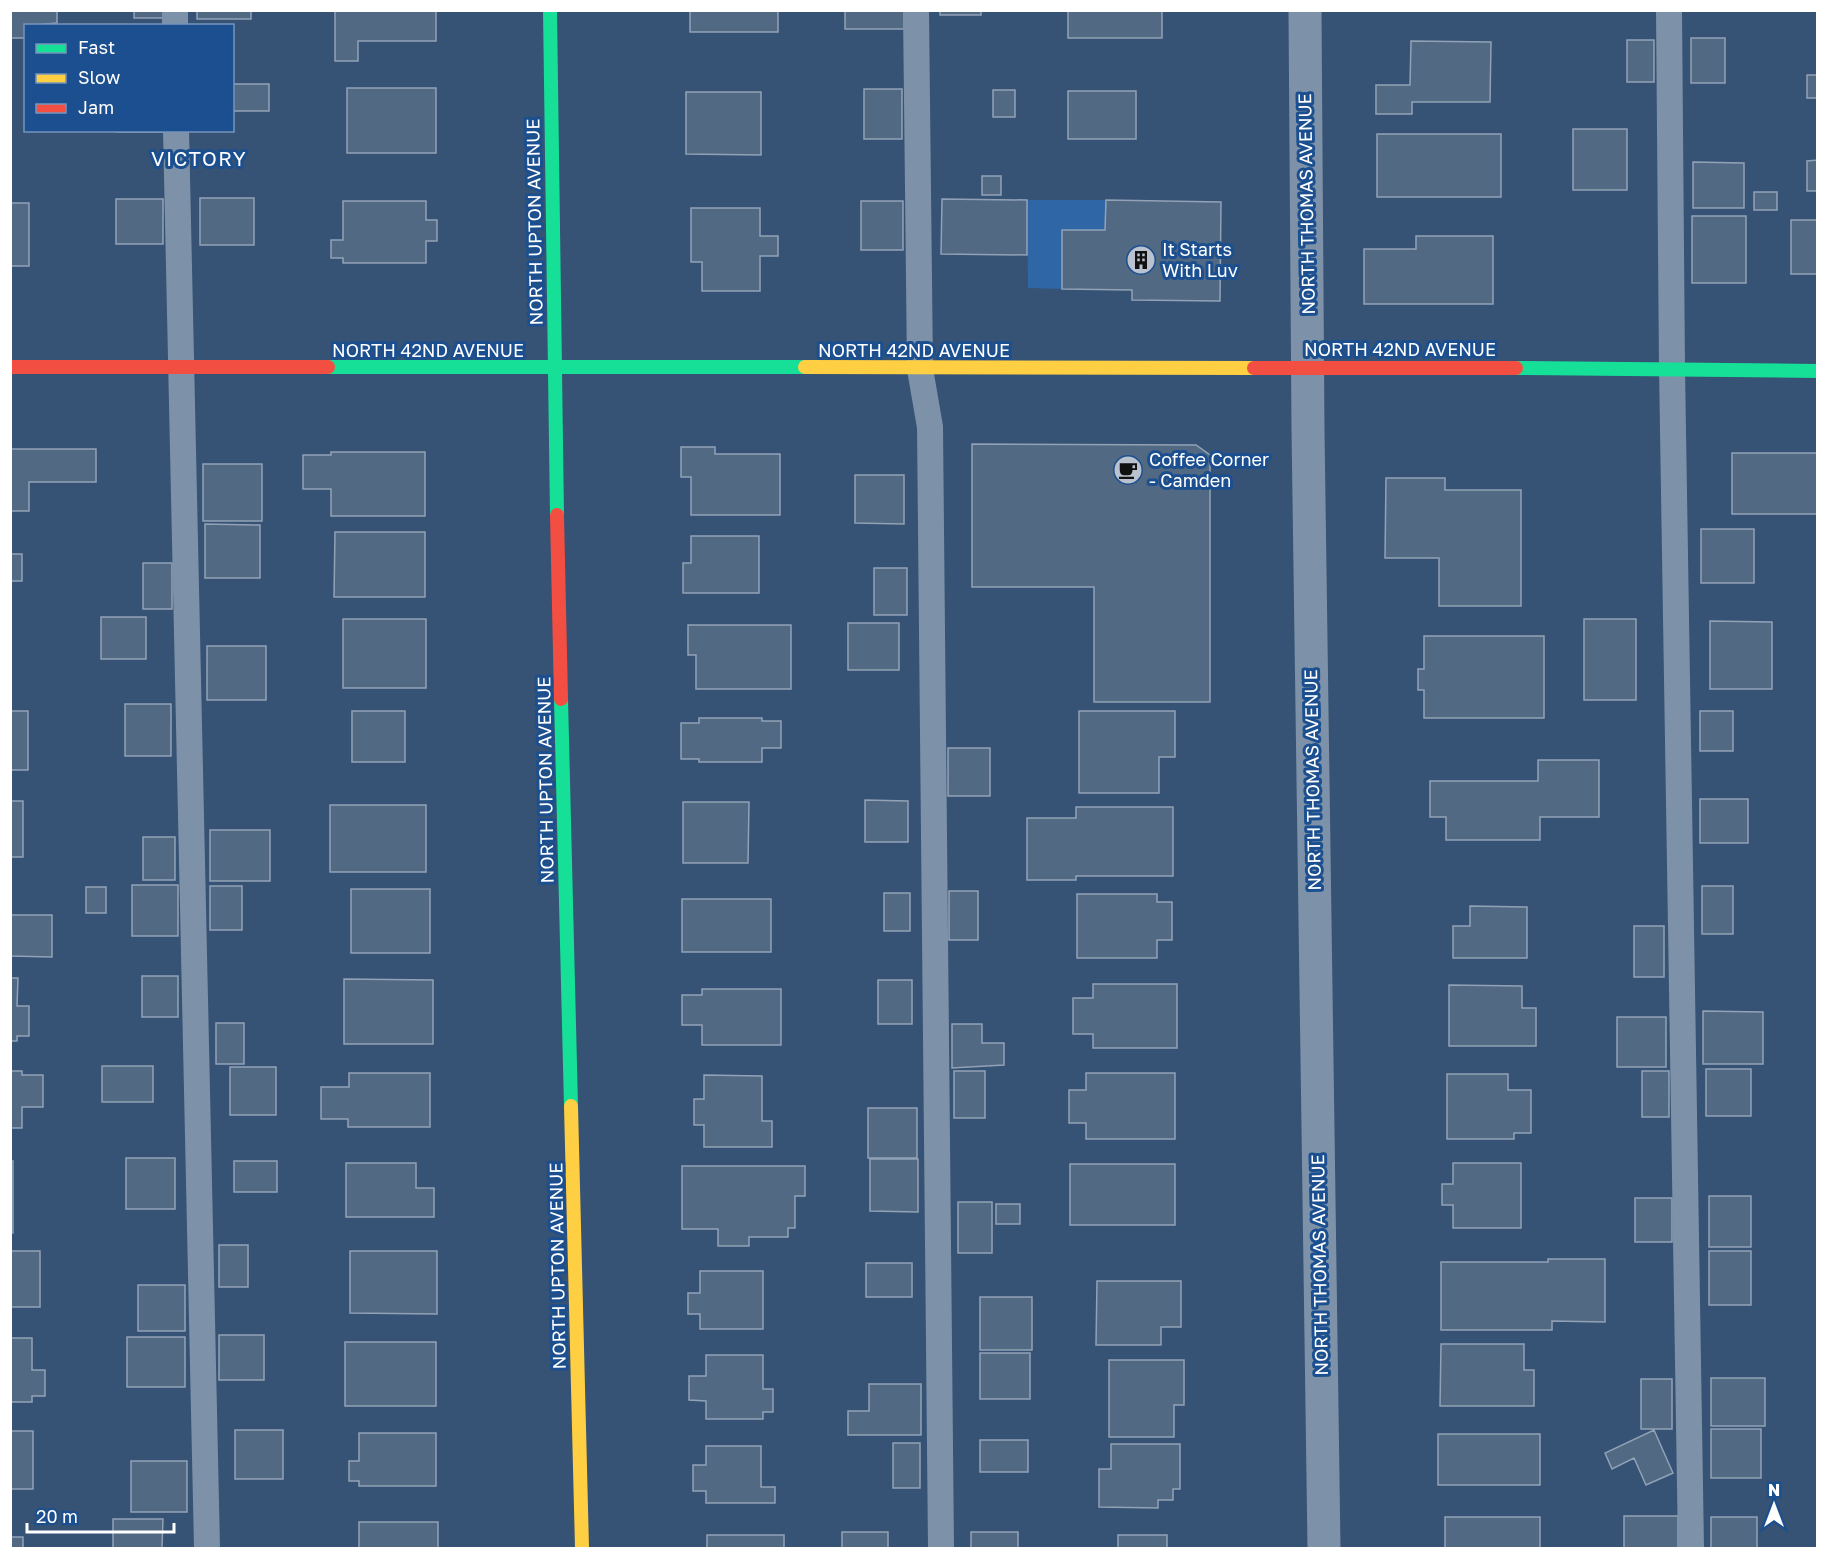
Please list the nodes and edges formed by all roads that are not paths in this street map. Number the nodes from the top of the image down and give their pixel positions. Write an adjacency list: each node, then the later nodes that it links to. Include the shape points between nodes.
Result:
1 (550, 10): 10 (street, NORTH UPTON AVENUE)
2 (916, 10): 11 (lane)
3 (1305, 10): 8 (street, NORTH THOMAS AVENUE)
4 (1669, 10): 9 (lane)
5 (177, 132): 7 (lane)
6 (10, 368): 7 (street, NORTH 42ND AVENUE)
7 (180, 368): 10 (street, NORTH 42ND AVENUE); 13 (lane)
8 (1309, 368): 9 (street, NORTH 42ND AVENUE); 11 (street, NORTH 42ND AVENUE); 16 (street, NORTH THOMAS AVENUE)
9 (1672, 368): 12 (street, NORTH 42ND AVENUE); 17 (lane)
10 (555, 369): 11 (street, NORTH 42ND AVENUE); 14 (street, NORTH UPTON AVENUE)
11 (920, 369): 15 (lane, via 930,427)
12 (1818, 371)
13 (207, 1548)
14 (582, 1548)
15 (941, 1548)
16 (1324, 1548)
17 (1691, 1548)

